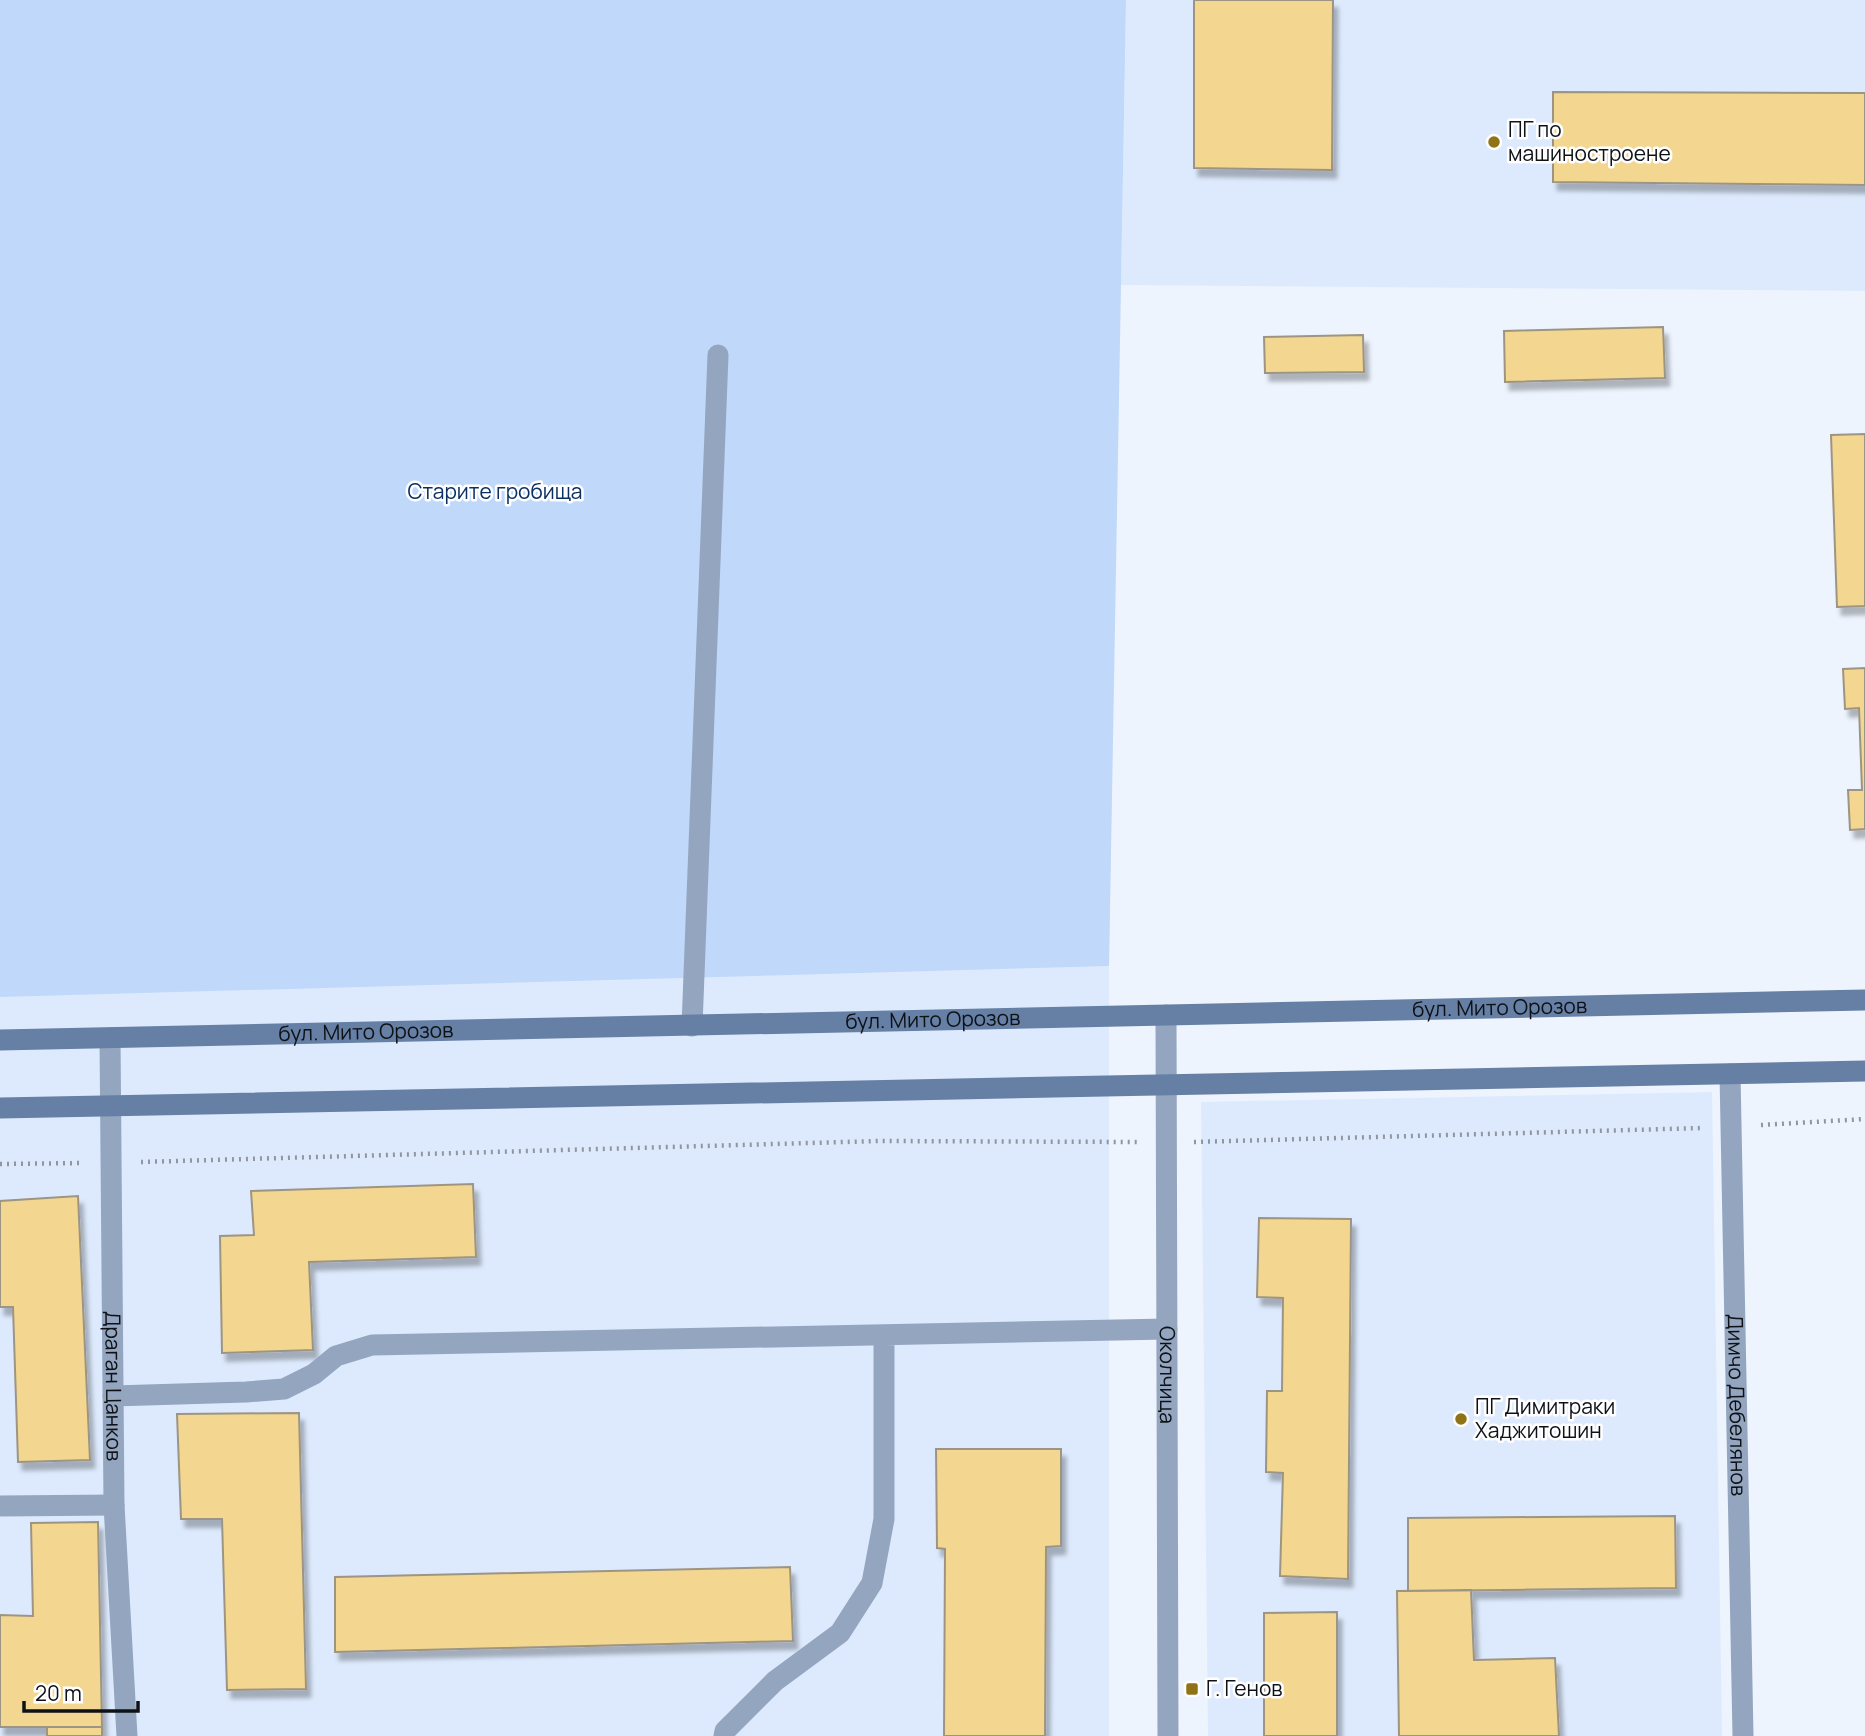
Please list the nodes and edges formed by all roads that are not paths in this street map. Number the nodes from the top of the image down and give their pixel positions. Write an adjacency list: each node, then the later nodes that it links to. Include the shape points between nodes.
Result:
1 (718, 355): 4 (street)
2 (1865, 1000): 3 (main road, бул. Мито Орозов)
3 (1166, 1015): 4 (main road, бул. Мито Орозов); 9 (street, Околчица)
4 (692, 1026): 5 (main road, бул. Мито Орозов)
5 (110, 1038): 6 (main road, бул. Мито Орозов); 10 (street, Драган Цанков)
6 (0, 1040)
7 (1865, 1071): 8 (main road)
8 (1730, 1074): 9 (main road); 20 (street, Димчо Дебелянов)
9 (1167, 1085): 10 (main road); 12 (street, Околчица)
10 (111, 1106): 11 (main road); 14 (street, Драган Цанков)
11 (0, 1108)
12 (1167, 1329): 13 (street); 19 (street, Околчица)
13 (884, 1335): 14 (street, via 372,1345 336,1356 314,1374 284,1388); 18 (street, via 884,1518 872,1583 840,1633 775,1681)
14 (113, 1396): 15 (street, Драган Цанков)
15 (114, 1505): 16 (street); 17 (street, Драган Цанков)
16 (0, 1506)
17 (127, 1736)
18 (724, 1736)
19 (1168, 1736)
20 (1743, 1736)

